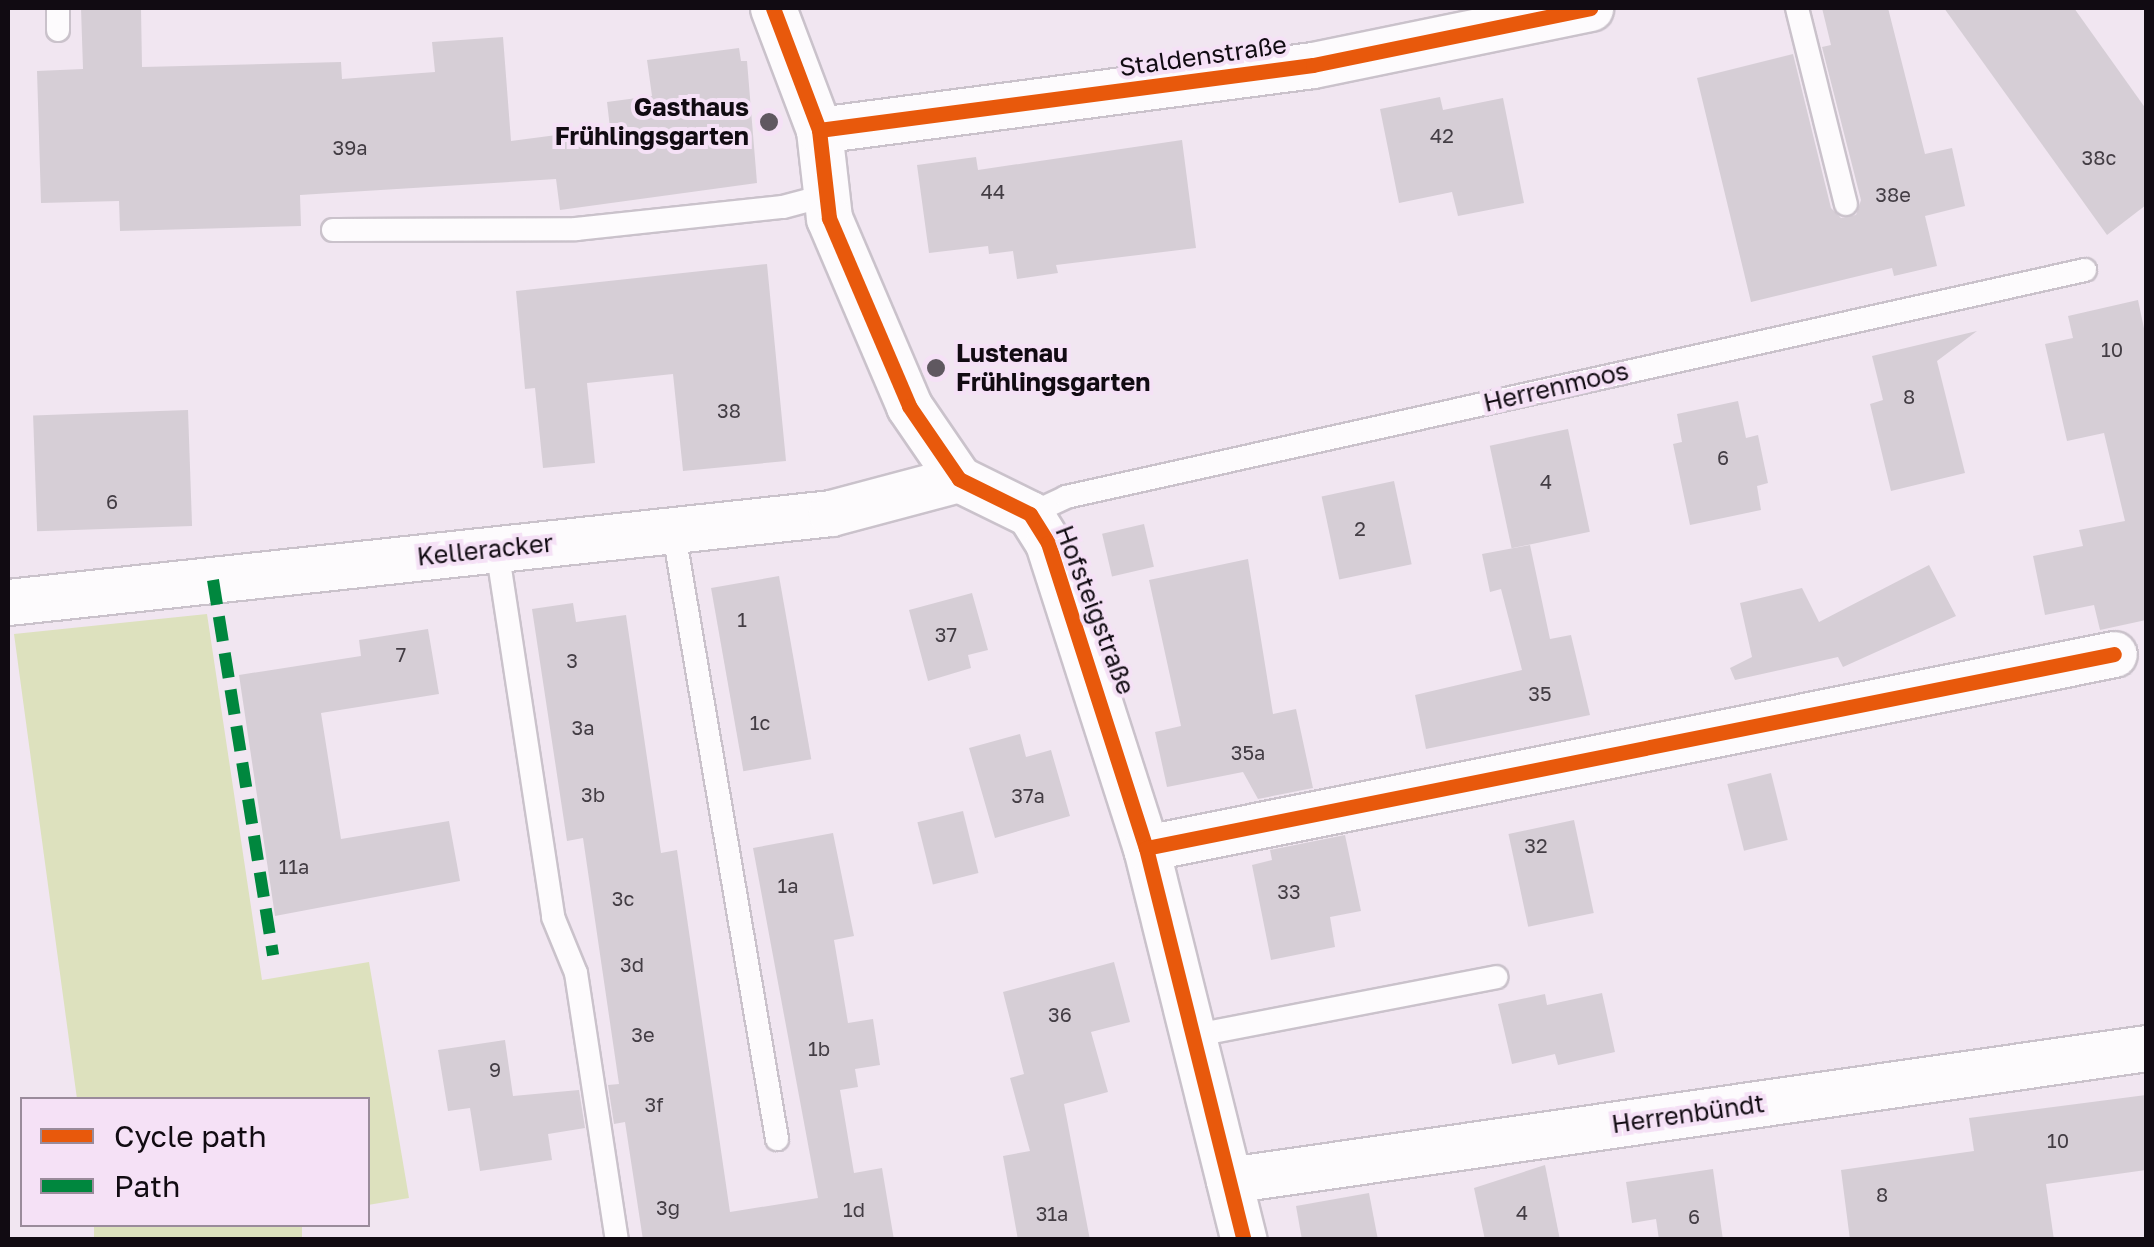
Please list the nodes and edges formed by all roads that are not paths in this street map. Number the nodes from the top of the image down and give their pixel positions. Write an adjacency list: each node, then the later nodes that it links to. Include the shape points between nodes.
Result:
1 (772, 8): 4 (street, Hofsteigstraße)
2 (1590, 8): 4 (street, Staldenstraße, via 1313,65)
3 (1798, 8): 6 (lane)
4 (819, 130): 5 (street, Hofsteigstraße)
5 (828, 195): 7 (lane, via 576,229); 9 (street, Hofsteigstraße, via 835,234 882,350 921,428)
6 (1846, 204)
7 (333, 230)
8 (2086, 270): 10 (lane, Herrenmoos, via 1086,493)
9 (959, 480): 10 (street, Hofsteigstraße); 11 (street, Kelleracker, via 831,513)
10 (1030, 514): 15 (street, Hofsteigstraße, via 1048,542 1097,679)
11 (672, 528): 12 (street, Kelleracker); 19 (lane)
12 (497, 549): 13 (street, Kelleracker); 21 (lane, via 553,917 576,973)
13 (8, 602)
14 (2114, 654): 15 (street)
15 (1146, 848): 17 (street, Hofsteigstraße)
16 (1496, 977): 17 (lane)
17 (1191, 1036): 20 (street, Hofsteigstraße)
18 (2146, 1048): 20 (street, Herrenbündt)
19 (777, 1139)
20 (1229, 1180): 22 (street, Hofsteigstraße)
21 (616, 1240)
22 (1244, 1240)

